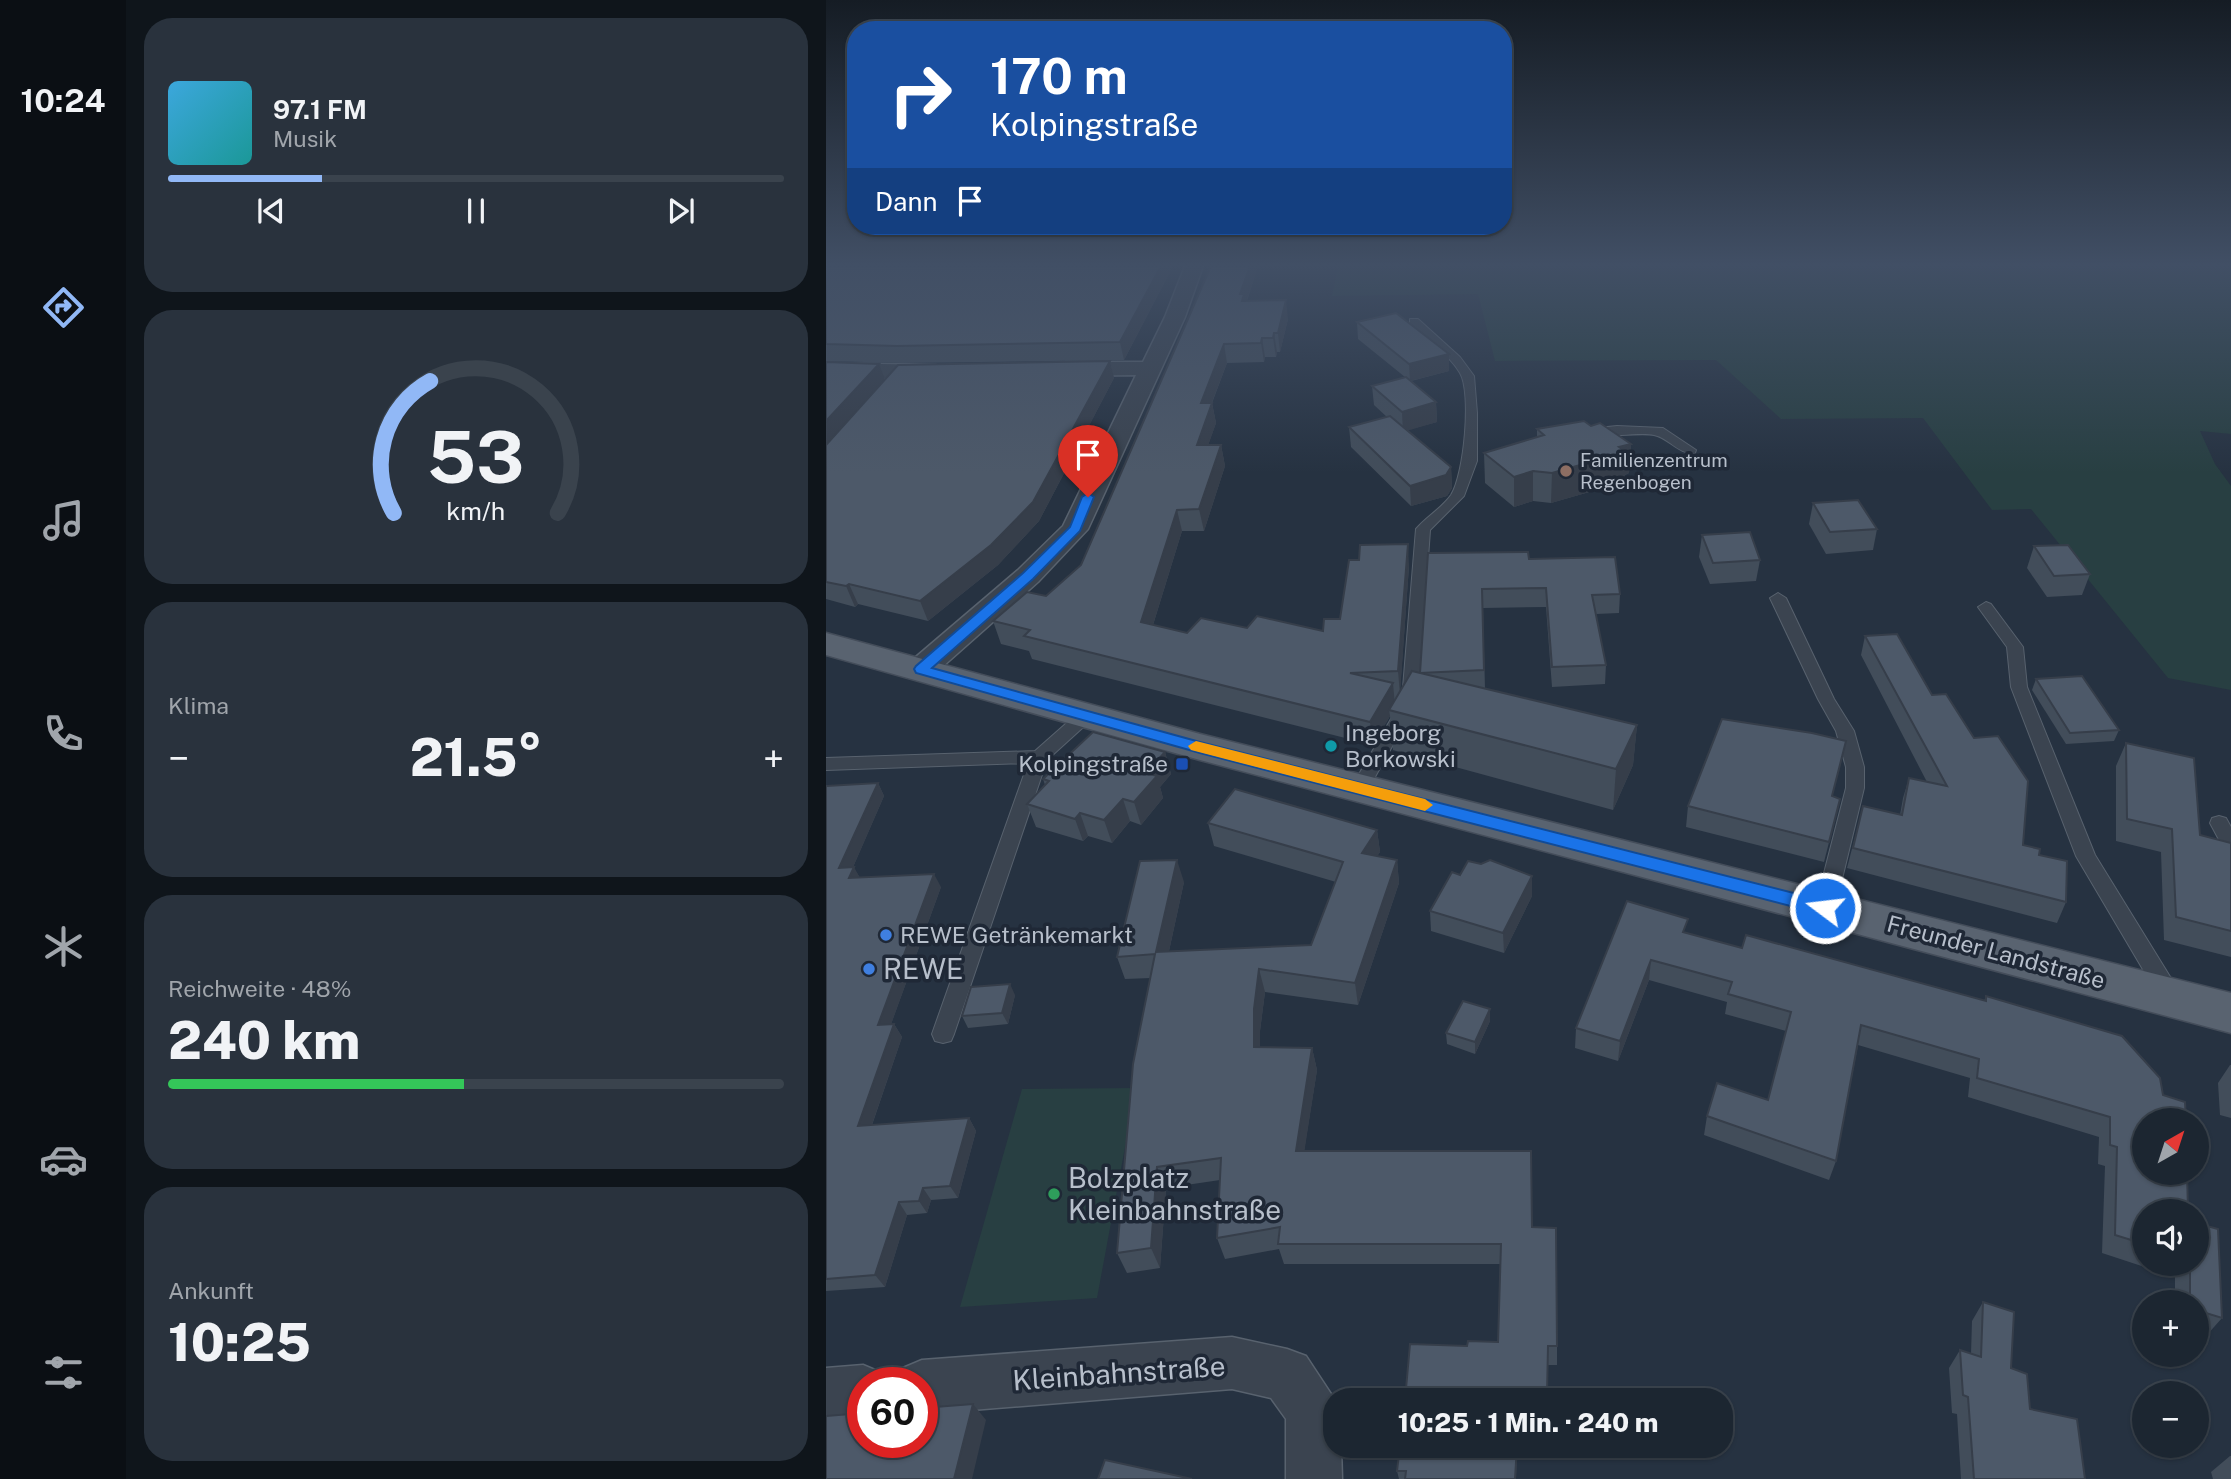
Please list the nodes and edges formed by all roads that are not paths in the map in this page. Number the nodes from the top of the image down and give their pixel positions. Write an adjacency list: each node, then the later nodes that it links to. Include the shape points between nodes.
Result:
1 (1166, 335): 3 (street)
2 (1428, 335): 16 (lane, via 1457,359 1468,376 1476,459 1457,496 1423,529 1410,700)
3 (1150, 368): 5 (street); 12 (street, via 1075,529)
4 (826, 370): 6 (street, via 899,377)
5 (1040, 370)
6 (958, 372)
7 (1580, 434): 8 (lane, via 1659,431)
8 (1690, 450)
9 (1778, 598): 19 (lane, via 1845,732 1855,767 1855,788)
10 (1986, 607): 20 (lane, via 2015,647 2019,687 2086,856)
11 (826, 644): 12 (main road, Freunder Landstraße)
12 (921, 669): 13 (main road, Freunder Landstraße)
13 (1084, 716): 14 (lane); 16 (main road, Freunder Landstraße)
14 (1038, 757): 15 (lane); 22 (lane)
15 (826, 764)
16 (1360, 788): 19 (main road, Freunder Landstraße)
17 (2219, 823): 18 (lane)
18 (2231, 844)
19 (1825, 908): 20 (main road, Freunder Landstraße)
20 (2171, 997): 21 (main road, Freunder Landstraße)
21 (2231, 1013)
22 (943, 1034)
23 (938, 1386): 26 (street, Kleinbahnstraße, via 1232,1363 1287,1375 1313,1411)
24 (847, 1393): 25 (street)
25 (826, 1395)
26 (1314, 1479)

